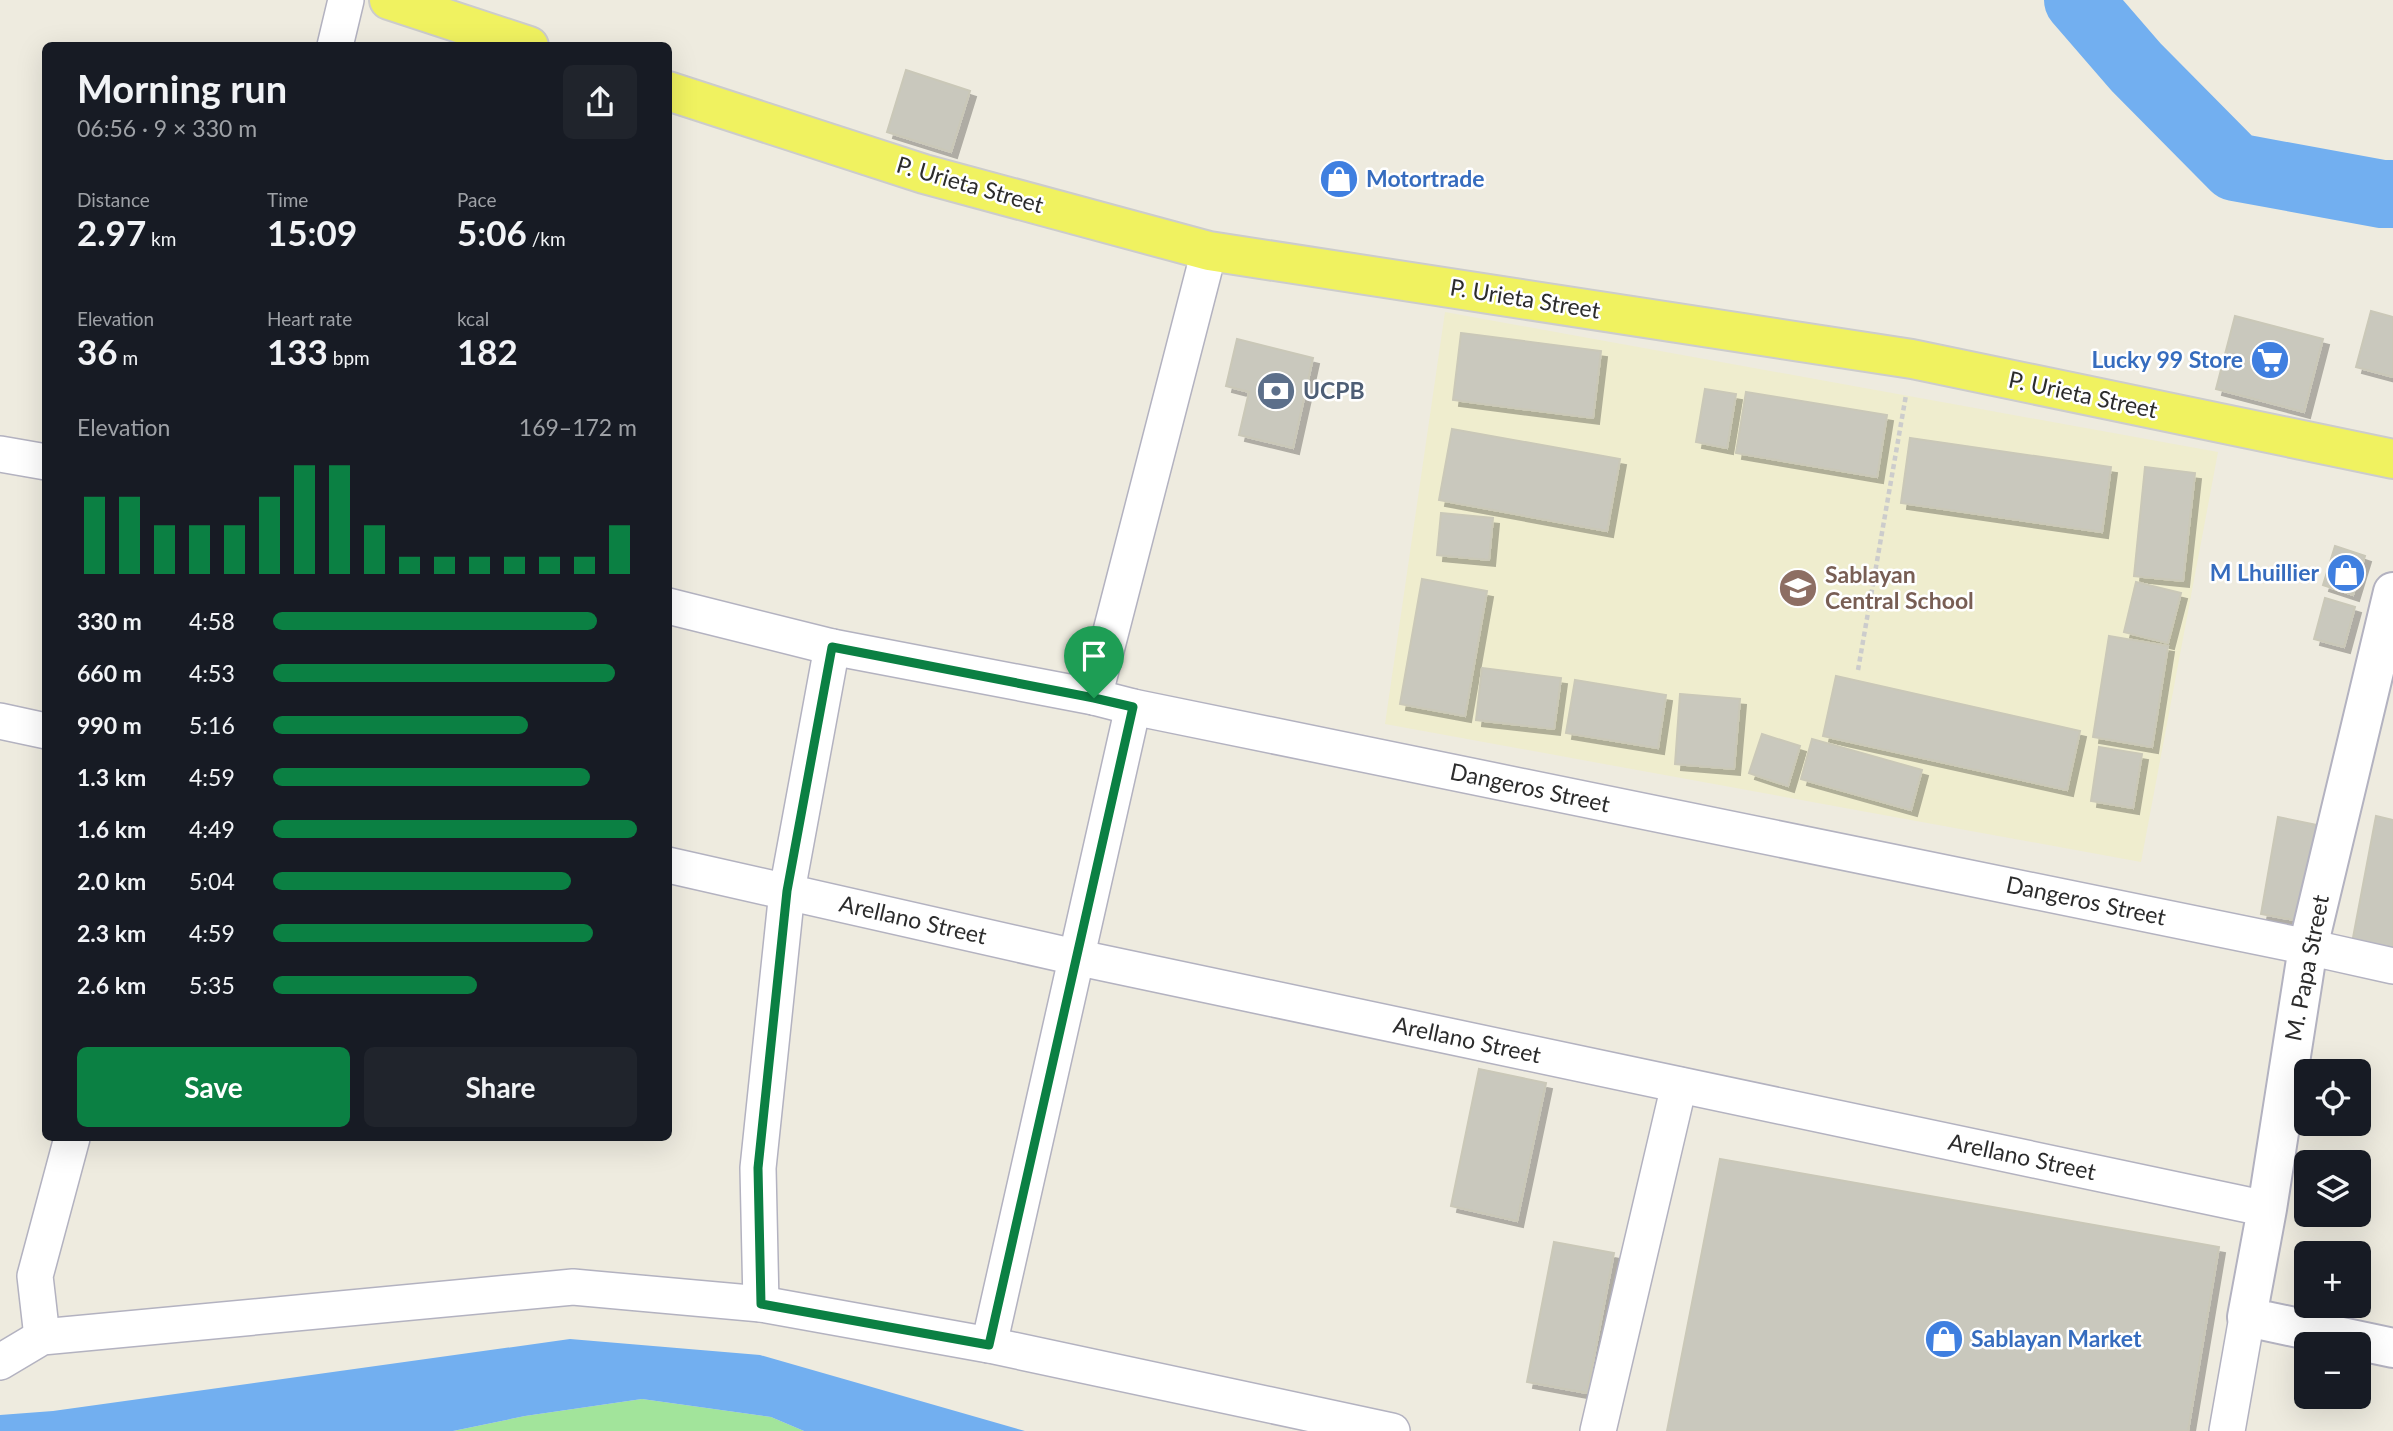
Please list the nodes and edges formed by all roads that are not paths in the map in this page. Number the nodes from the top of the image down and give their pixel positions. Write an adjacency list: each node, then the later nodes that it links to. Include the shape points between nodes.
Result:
1 (346, 0): 3 (street)
2 (389, 0): 4 (main road)
3 (336, 42)
4 (517, 42)
5 (672, 92): 6 (main road, P. Urieta Street, via 924,174)
6 (1209, 251): 8 (main road, P. Urieta Street, via 1912,359); 13 (street)
7 (0, 454): 9 (street)
8 (2393, 459)
9 (42, 461)
10 (2393, 592): 19 (street, M. Papa Street)
11 (672, 607): 12 (street, Dangeros Street)
12 (832, 647): 13 (street, Dangeros Street); 18 (street)
13 (1094, 698): 14 (street, Dangeros Street)
14 (1133, 707): 19 (street, Dangeros Street); 20 (street)
15 (0, 721): 16 (street)
16 (42, 730)
17 (672, 866): 18 (street, Arellano Street)
18 (787, 891): 20 (street, Arellano Street); 25 (street, via 758,1168)
19 (2308, 947): 21 (street, Dangeros Street); 24 (street, M. Papa Street)
20 (1075, 957): 22 (street, Arellano Street); 28 (street)
21 (2393, 966)
22 (1679, 1085): 24 (street, Arellano Street); 32 (street)
23 (71, 1141): 27 (street, via 35,1276)
24 (2267, 1209): 26 (street, M. Papa Street)
25 (761, 1304): 27 (street, via 573,1287); 28 (street)
26 (2246, 1317): 29 (street); 33 (street, M. Papa Street)
27 (42, 1337): 30 (street)
28 (989, 1345): 31 (street)
29 (2393, 1349)
30 (0, 1362)
31 (1392, 1431)
32 (1598, 1431)
33 (2227, 1431)

